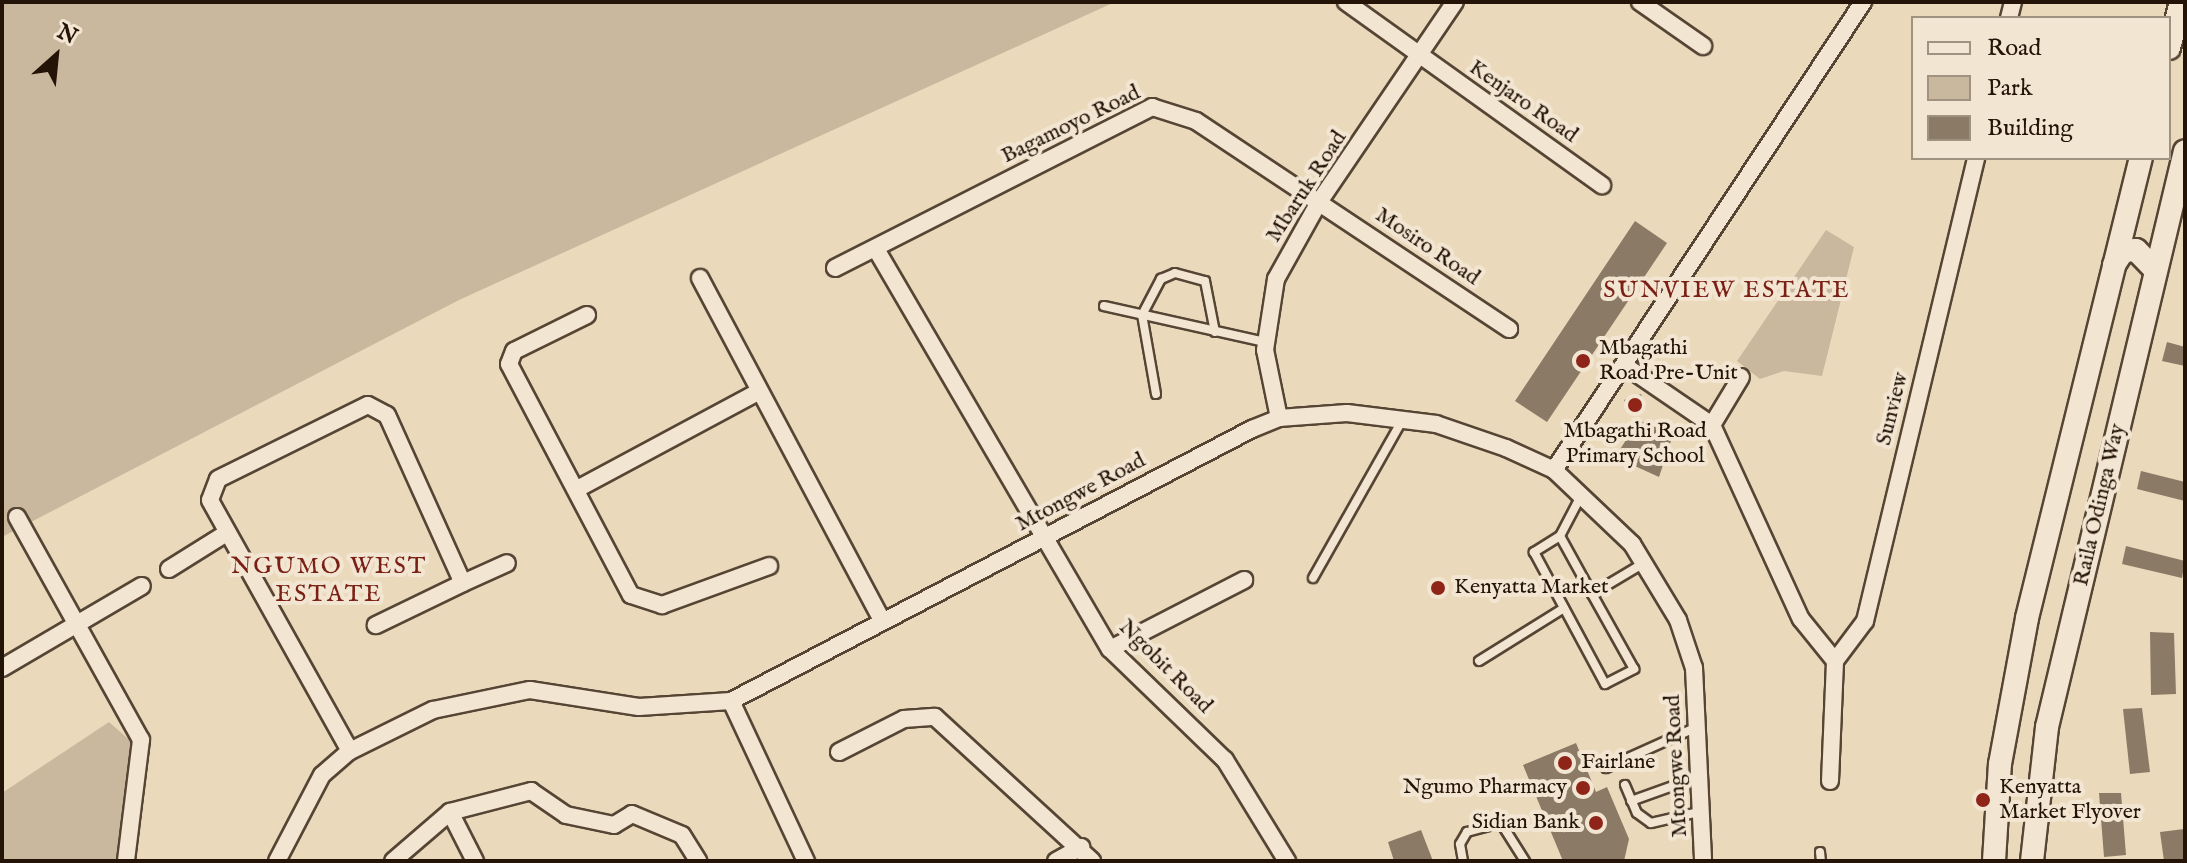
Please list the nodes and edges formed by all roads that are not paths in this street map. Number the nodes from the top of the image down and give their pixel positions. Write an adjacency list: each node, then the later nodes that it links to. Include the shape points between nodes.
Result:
1 (1346, 2): 8 (street, Kenjaro Road)
2 (1455, 2): 8 (street, Mbaruk Road)
3 (1640, 2): 7 (street)
4 (1863, 2): 25 (street)
5 (2181, 2): 6 (main road)
6 (2171, 40)
7 (1703, 46)
8 (1418, 57): 12 (street, Kenjaro Road); 13 (street, Mbaruk Road)
9 (2185, 151): 17 (main road, Raila Odinga Way)
10 (1976, 160): 54 (street, Sunview, via 1865,621)
11 (2140, 160): 15 (main road, Raila Odinga Way)
12 (1602, 185)
13 (1319, 202): 14 (street, Bagamoyo Road, via 1196,121 1152,107); 22 (street, Mosiro Road); 24 (street, Mbaruk Road, via 1276,279)
14 (876, 249): 16 (street, Bagamoyo Road); 38 (street, Ngobit Road)
15 (2114, 265): 17 (main road, via 2123,251 2136,250); 79 (main road, Raila Odinga Way, via 2027,618 2000,764)
16 (835, 268)
17 (2155, 270): 80 (main road, Raila Odinga Way, via 2047,727)
18 (700, 278): 27 (street)
19 (1104, 306): 21 (lane)
20 (587, 315): 33 (street, via 514,351 509,364)
21 (1142, 315): 23 (lane); 23 (lane, via 1161,279 1191,274 1205,281); 28 (lane)
22 (1509, 329)
23 (1215, 332): 24 (lane)
24 (1265, 342): 30 (street, Mbaruk Road)
25 (1624, 365): 31 (street); 32 (street)
26 (1741, 377): 31 (street)
27 (756, 393): 33 (street); 49 (street)
28 (1156, 394)
29 (1404, 417): 30 (street, Mtongwe Road); 32 (street, Mtongwe Road, via 1467,433); 43 (lane)
30 (1279, 418): 38 (street, Mtongwe Road)
31 (1712, 425): 54 (street, via 1801,619)
32 (1554, 470): 34 (street, Mtongwe Road)
33 (579, 488): 41 (street, via 638,600 662,605)
34 (1582, 494): 37 (lane); 40 (street, Mtongwe Road)
35 (17, 517): 51 (street)
36 (225, 534): 42 (street); 45 (street, via 211,508 218,479 375,405 387,415); 58 (street)
37 (1560, 536): 47 (lane); 48 (lane, via 1534,552)
38 (1044, 538): 49 (street, Mtongwe Road); 52 (street, Ngobit Road)
39 (507, 563): 45 (street)
40 (1644, 563): 47 (lane); 57 (street, Mtongwe Road, via 1678,620)
41 (769, 566)
42 (169, 569)
43 (1313, 578)
44 (1244, 580): 52 (street)
45 (463, 583): 50 (street)
46 (142, 586): 51 (street)
47 (1592, 594): 48 (lane, via 1634,669 1615,679 1605,684)
48 (1564, 608): 53 (lane)
49 (882, 620): 56 (street, Mtongwe Road)
50 (376, 625)
51 (75, 628): 55 (street); 68 (street, via 141,740)
52 (1110, 649): 75 (street, Ngobit Road, via 1225,760)
53 (1479, 661)
54 (1835, 661): 62 (street)
55 (2, 668)
56 (731, 701): 58 (street, Mtongwe Road, via 639,707 530,690 490,694 433,710); 73 (street)
57 (1701, 725): 60 (lane); 61 (street, Mtongwe Road)
58 (350, 751): 69 (street, Mtongwe Road, via 310,788)
59 (839, 752): 67 (street, via 904,719 935,717)
60 (1606, 768)
61 (1703, 776): 64 (lane); 65 (street, Mtongwe Road)
62 (1830, 781)
63 (1625, 785): 64 (lane)
64 (1631, 801): 65 (lane, via 1651,823)
65 (1704, 811): 78 (street, Mtongwe Road)
66 (450, 812): 70 (street); 71 (street); 72 (street, via 536,791 566,815 614,825 632,814 682,835)
67 (1086, 854): 74 (street)
68 (126, 861)
69 (277, 861)
70 (393, 861)
71 (475, 861)
72 (698, 861)
73 (806, 861)
74 (1056, 861)
75 (1287, 861)
76 (1463, 861): 77 (lane, via 1460,844 1467,832 1501,823)
77 (1525, 861)
78 (1703, 861)
79 (1994, 861)
80 (2032, 861)

